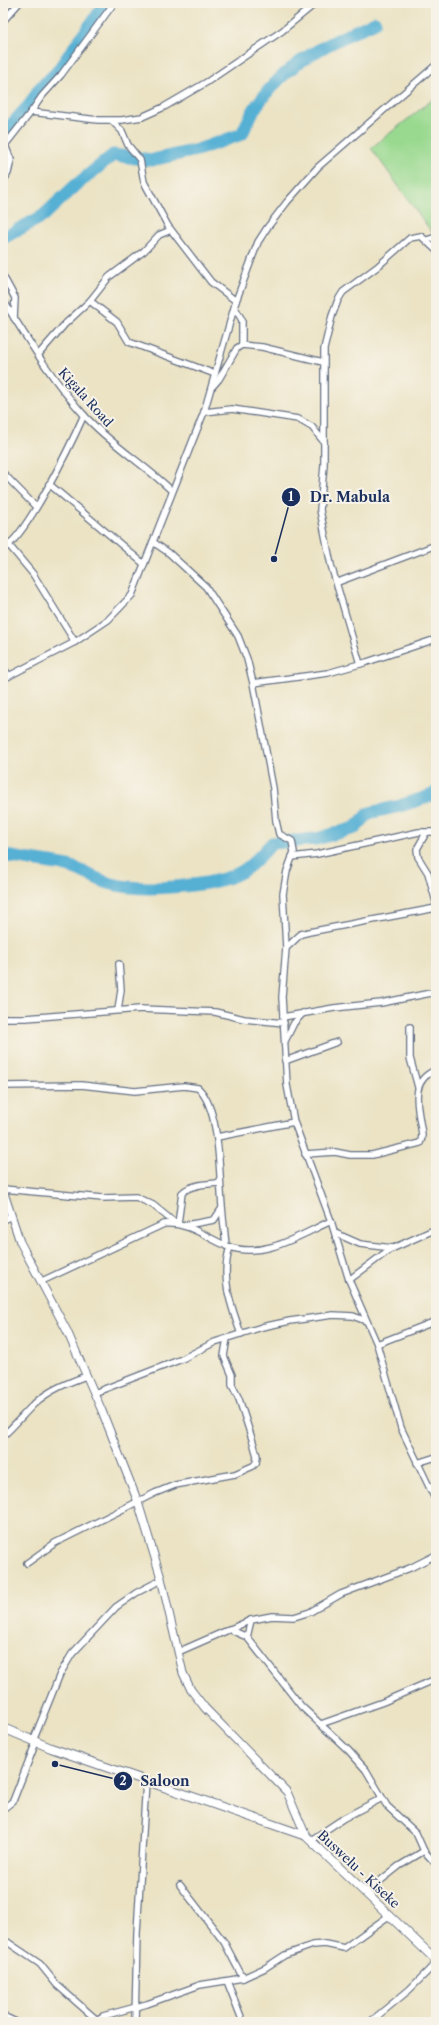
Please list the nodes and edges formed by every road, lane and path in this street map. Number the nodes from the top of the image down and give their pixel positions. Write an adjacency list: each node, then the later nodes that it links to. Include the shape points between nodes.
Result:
1 (19, 3): 4 (street)
2 (114, 3): 6 (street)
3 (316, 3): 7 (street, via 282,31 207,82 164,107 142,117)
4 (3, 21)
5 (436, 65): 16 (street, via 334,152 287,202 258,242)
6 (31, 112): 7 (street); 8 (street, via 5,145 11,160)
7 (111, 120): 9 (street, via 122,131 128,145 140,160 146,187)
8 (3, 182)
9 (170, 230): 15 (street, via 159,235 144,251 116,271); 16 (street, via 211,282)
10 (436, 237): 11 (street)
11 (427, 240): 12 (street); 21 (street, via 421,236 410,238 344,292 332,316)
12 (436, 250)
13 (3, 276): 18 (street, via 15,298)
14 (3, 300): 18 (street, Kigala Road)
15 (90, 301): 20 (street, via 65,324); 22 (street, via 117,322 129,342)
16 (236, 301): 17 (street)
17 (234, 308): 19 (street, via 242,320); 22 (street)
18 (14, 318): 20 (street, Kigala Road)
19 (242, 345): 21 (street, via 262,347); 23 (street, via 237,348 219,379)
20 (38, 355): 25 (street, Kigala Road, via 51,376)
21 (323, 362): 26 (street)
22 (215, 374): 23 (street)
23 (210, 388): 24 (street)
24 (204, 412): 26 (street, via 232,409 298,418 312,427); 29 (street)
25 (84, 415): 28 (street); 29 (street, Kigala Road)
26 (324, 442): 37 (street, via 320,510)
27 (3, 473): 30 (street)
28 (49, 484): 30 (street); 36 (street)
29 (172, 491): 32 (street)
30 (36, 508): 34 (street)
31 (3, 538): 34 (street)
32 (153, 542): 36 (street); 44 (street, via 206,587 238,636)
33 (436, 545): 37 (street)
34 (10, 546): 35 (street); 39 (street, via 33,574)
35 (3, 550)
36 (144, 564): 39 (street, via 132,595 108,620)
37 (338, 582): 40 (street)
38 (436, 639): 40 (street)
39 (75, 642): 42 (street)
40 (360, 664): 44 (street, via 328,673)
41 (3, 666): 42 (street)
42 (9, 676): 43 (street)
43 (3, 679)
44 (253, 683): 47 (street, via 273,788 276,821 279,834 292,841)
45 (436, 832): 46 (street)
46 (426, 833): 47 (street); 48 (street, via 417,849 418,857 428,873)
47 (292, 857): 50 (street, via 283,894)
48 (436, 902)
49 (436, 908): 50 (street, via 301,934)
50 (286, 948): 56 (street, via 282,997)
51 (119, 964): 53 (street, via 121,990)
52 (436, 992): 54 (street, via 381,1003)
53 (118, 1010): 55 (street); 56 (street, via 208,1012 244,1019)
54 (303, 1013): 56 (street); 59 (street)
55 (3, 1018)
56 (284, 1020): 59 (street)
57 (410, 1027): 63 (street, via 410,1058)
58 (337, 1042): 60 (street)
59 (284, 1044): 60 (street)
60 (285, 1061): 64 (street)
61 (436, 1070): 63 (street, via 421,1079)
62 (3, 1086): 65 (street, via 81,1085 136,1091 191,1086 198,1088 205,1096)
63 (418, 1088): 66 (street, via 422,1138 420,1143 376,1155 334,1152)
64 (294, 1122): 65 (street); 66 (street)
65 (217, 1137): 67 (street)
66 (305, 1154): 72 (street)
67 (220, 1183): 69 (street); 73 (street, via 185,1190 182,1193)
68 (3, 1189): 70 (street); 73 (street, via 103,1198 136,1197 153,1205)
69 (222, 1208): 73 (street, via 214,1220); 76 (street)
70 (11, 1216): 71 (street); 79 (street, via 20,1242)
71 (3, 1220)
72 (331, 1221): 75 (street); 76 (street, via 274,1247 262,1250)
73 (179, 1224): 76 (street); 79 (street, via 164,1224 153,1228)
74 (436, 1229): 77 (street)
75 (335, 1233): 77 (street, via 360,1244); 78 (street)
76 (228, 1247): 82 (street, via 226,1280)
77 (392, 1248): 78 (street)
78 (349, 1280): 80 (street)
79 (42, 1281): 85 (street)
80 (366, 1320): 82 (street, via 353,1316 333,1315 276,1323); 84 (street)
81 (436, 1321): 84 (street)
82 (241, 1334): 83 (street)
83 (227, 1338): 86 (street, via 205,1346 182,1359); 91 (street, via 223,1352 232,1375 232,1385 246,1417 257,1456 256,1463 235,1474 175,1486)
84 (377, 1344): 89 (street, via 401,1426)
85 (86, 1376): 86 (street); 87 (street, via 62,1385 35,1403)
86 (94, 1393): 91 (street)
87 (3, 1436)
88 (436, 1457): 89 (street)
89 (417, 1464): 90 (street)
90 (436, 1501)
91 (138, 1502): 93 (street, via 55,1543); 94 (street)
92 (436, 1555): 95 (street, via 410,1568 341,1594 310,1612 294,1617 272,1616)
93 (27, 1563)
94 (161, 1580): 98 (street); 102 (street, via 116,1607 72,1654 60,1674)
95 (251, 1620): 96 (street); 97 (street)
96 (229, 1629): 97 (street); 98 (street)
97 (248, 1637): 100 (street, via 301,1706)
98 (178, 1652): 106 (street, via 183,1673 191,1690 205,1708 287,1792)
99 (436, 1679): 100 (street, via 383,1702)
100 (321, 1724): 104 (street, via 360,1763)
101 (3, 1728): 102 (main road, Buswelu - Kiseke)
102 (34, 1741): 103 (main road, Buswelu - Kiseke); 105 (street, via 13,1801)
103 (146, 1781): 106 (main road, Buswelu - Kiseke); 116 (street)
104 (382, 1798): 106 (street); 107 (street, via 416,1834)
105 (3, 1808)
106 (308, 1838): 110 (main road, Buswelu - Kiseke)
107 (424, 1850): 108 (street); 110 (street)
108 (436, 1864)
109 (180, 1885): 114 (street, via 224,1942)
110 (366, 1892): 111 (main road, Buswelu - Kiseke)
111 (390, 1915): 113 (main road, Buswelu - Kiseke); 114 (street, via 344,1948 325,1944 313,1945 286,1955)
112 (3, 1939): 118 (street, via 40,1964 56,1985)
113 (436, 1962): 122 (street, via 410,1990)
114 (243, 1978): 115 (street)
115 (227, 1981): 116 (street, via 200,1984); 121 (street)
116 (135, 2007): 118 (street); 120 (street)
117 (3, 2016): 119 (street)
118 (95, 2021)
119 (16, 2022)
120 (135, 2022)
121 (243, 2022)
122 (370, 2022)

